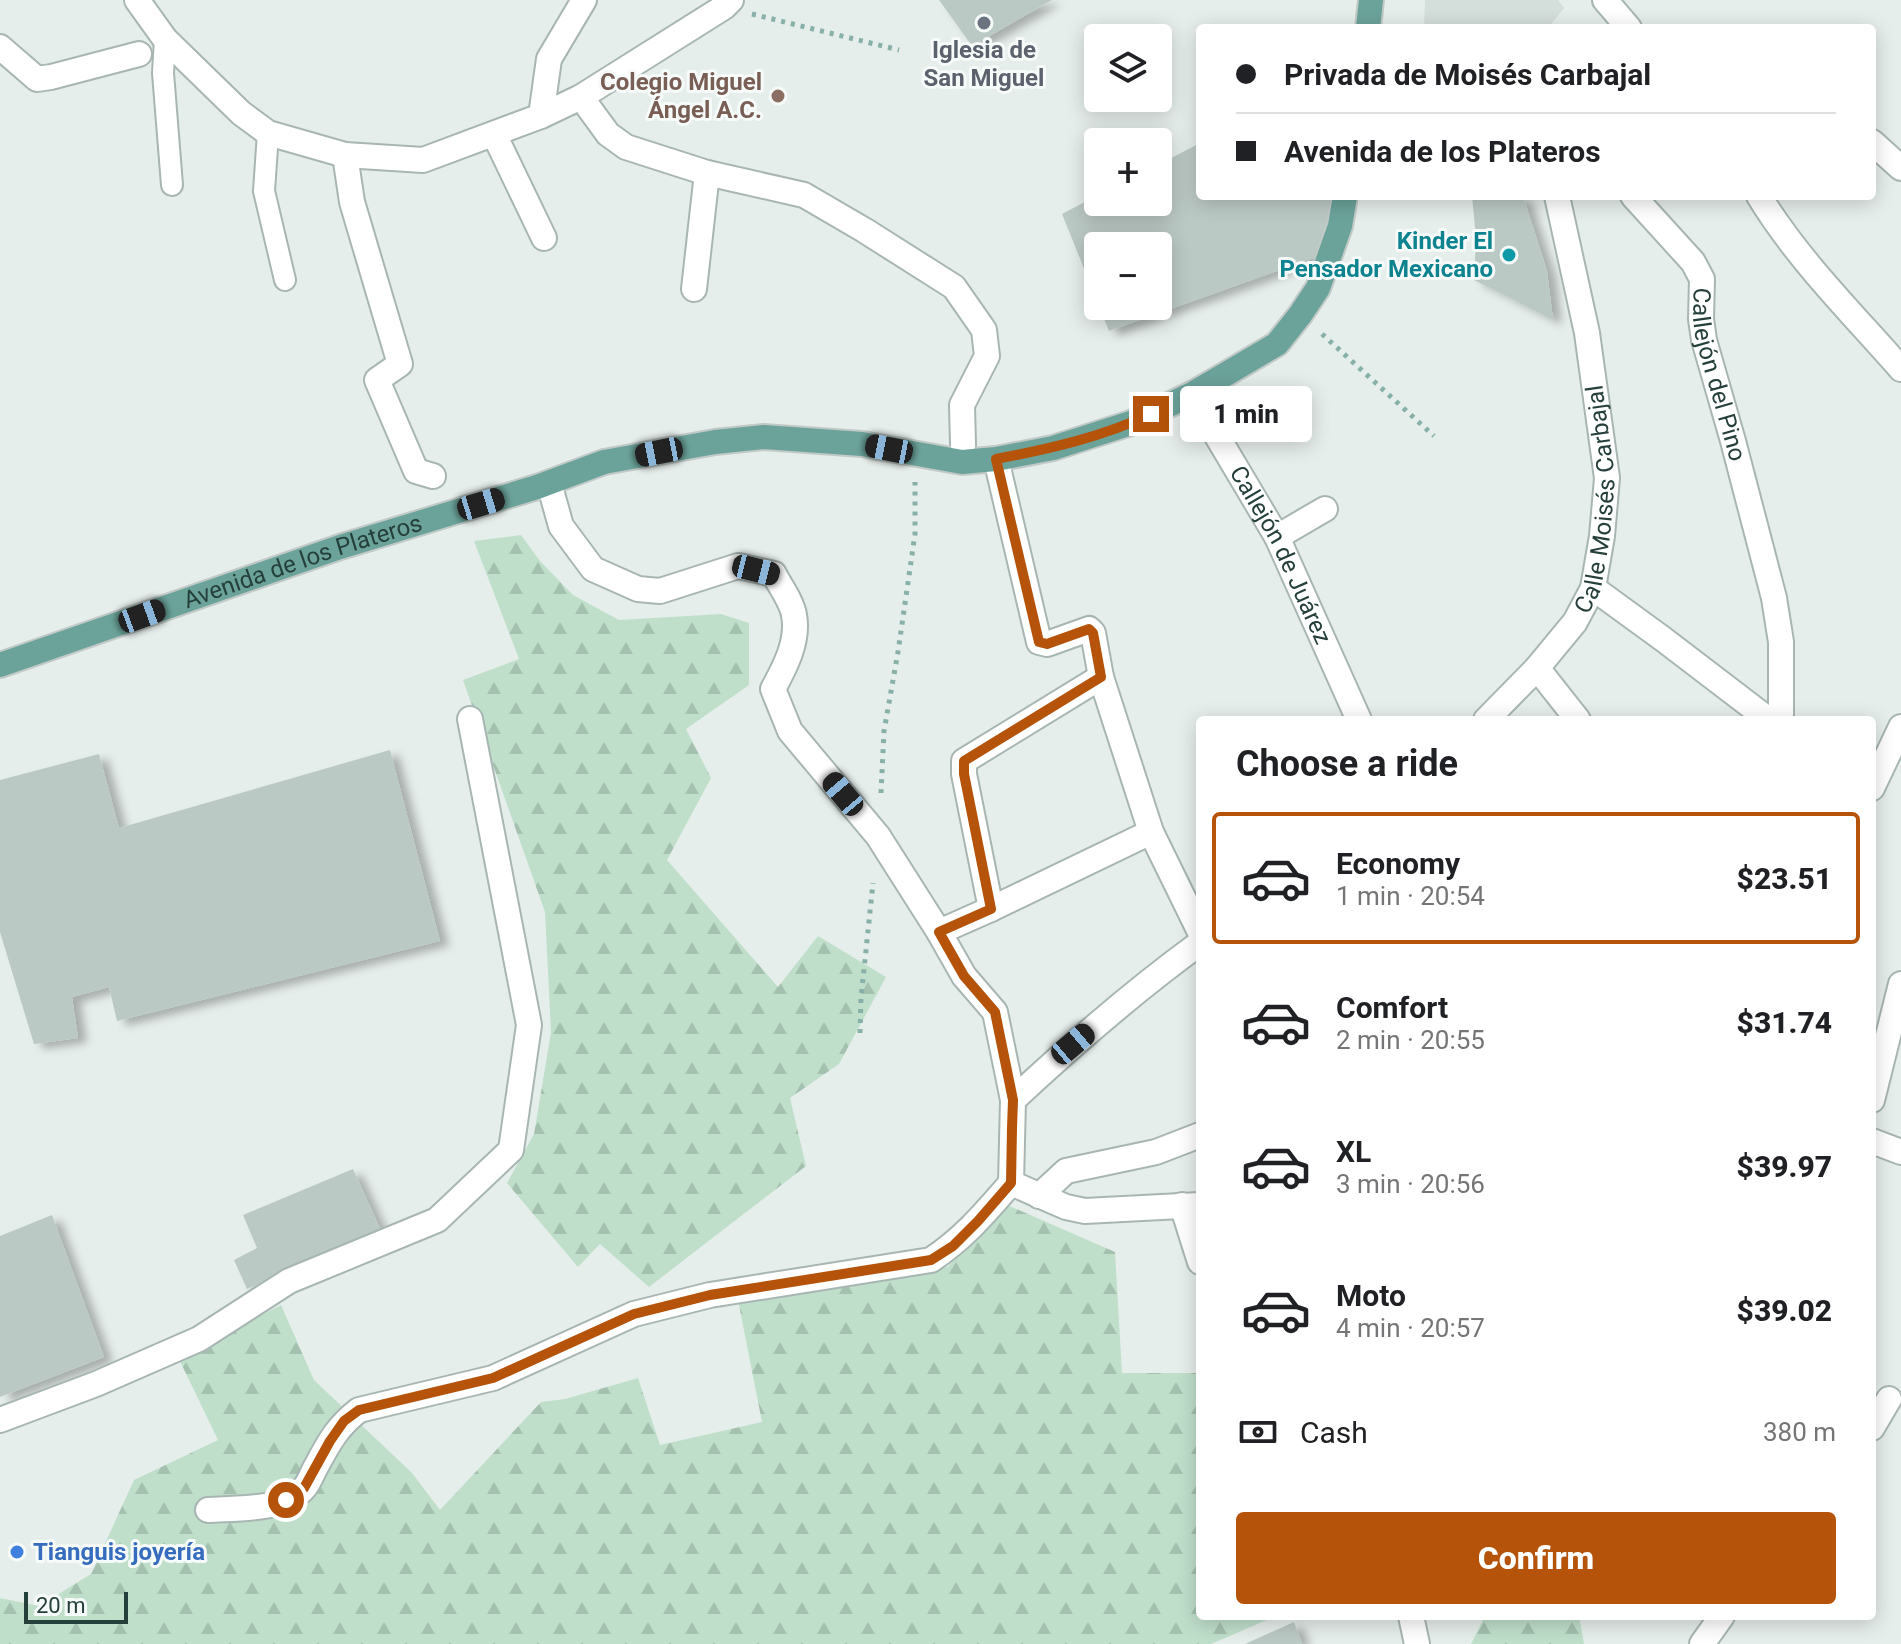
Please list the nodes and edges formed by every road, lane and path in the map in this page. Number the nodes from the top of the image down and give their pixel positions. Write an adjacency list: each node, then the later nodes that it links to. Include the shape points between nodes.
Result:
1 (137, 0): 8 (street)
2 (584, 0): 13 (street, via 549,59)
3 (1371, 0): 6 (main road)
4 (1605, 0): 7 (street)
5 (728, 4): 10 (path); 12 (street)
6 (1368, 24)
7 (1625, 24)
8 (165, 39): 14 (street); 20 (lane)
9 (0, 47): 11 (street, via 37,79)
10 (899, 50)
11 (139, 54)
12 (581, 97): 13 (street); 19 (street, via 608,134 626,147)
13 (541, 116): 15 (street)
14 (268, 133): 17 (street); 26 (lane, via 264,191)
15 (494, 134): 17 (street, via 423,160); 25 (street)
16 (1876, 146): 18 (street)
17 (345, 155): 35 (street, via 352,202 400,364 377,380 416,471)
18 (1901, 168)
19 (707, 173): 27 (street); 32 (street, via 804,195 954,287 984,330 987,356 962,405)
20 (172, 185)
21 (1344, 200): 28 (main road, Avenida de los Plateros, via 1318,288)
22 (1558, 200): 39 (street, Calle Moisés Carbajal, via 1587,333 1607,478)
23 (1637, 200): 47 (street, Callejón del Pino, via 1702,279 1704,340 1774,598 1781,642)
24 (1761, 200): 29 (street, via 1802,257)
25 (544, 238)
26 (285, 280)
27 (694, 289)
28 (1300, 315): 30 (main road, Avenida de los Plateros, via 1277,344); 31 (path)
29 (1901, 369)
30 (1192, 394): 34 (main road, Avenida de los Plateros, via 1131,423 1053,448); 38 (street, Callejón de Juárez)
31 (1434, 436)
32 (963, 445)
33 (915, 454): 34 (main road, Avenida de los Plateros, via 962,462); 36 (main road, Avenida de los Plateros, via 862,444 764,437 604,462); 52 (path, via 915,534 884,731)
34 (996, 459): 42 (street, via 1039,642 1089,629)
35 (433, 476)
36 (549, 483): 40 (main road, Avenida de los Plateros, via 340,547); 52 (street, via 561,526 593,569 638,589 660,591 738,566 774,574 794,613 794,636 773,689 790,731)
37 (1325, 509): 38 (street)
38 (1277, 537): 43 (street, Callejón de Juárez)
39 (1593, 588): 41 (street, Calle Moisés Carbajal, via 1575,622); 46 (street)
40 (0, 665)
41 (1537, 668): 44 (street, Calle Moisés Carbajal); 45 (street)
42 (1101, 677): 51 (street); 53 (street, via 964,761)
43 (1357, 716)
44 (1490, 716)
45 (1575, 716)
46 (1764, 716)
47 (1781, 716)
48 (470, 719): 69 (street, via 529,1025 511,1150 437,1220 289,1281 199,1339)
49 (1901, 727): 50 (street)
50 (1876, 780)
51 (1151, 832): 53 (street); 54 (street)
52 (878, 836): 55 (street); 58 (path)
53 (991, 909): 55 (street)
54 (1196, 924)
55 (939, 932): 60 (street, via 964,976 995,1012)
56 (1196, 946): 60 (street, via 1073,1044)
57 (1901, 984): 59 (street)
58 (860, 1033)
59 (1876, 1084)
60 (1013, 1100): 64 (street)
61 (1196, 1137): 65 (street, via 1156,1152 1066,1171)
62 (1876, 1143): 63 (street)
63 (1901, 1152)
64 (1011, 1183): 65 (street); 71 (street, via 953,1246 931,1260 710,1295 634,1314 493,1378 359,1410 344,1421 304,1488 286,1500)
65 (1039, 1196): 66 (street, via 1085,1211)
66 (1191, 1205): 67 (street)
67 (1196, 1237)
68 (1887, 1398): 70 (street)
69 (0, 1420)
70 (1876, 1420)
71 (208, 1510)
72 (1412, 1620): 74 (street)
73 (1719, 1620): 75 (street)
74 (1417, 1644)
75 (1702, 1644)

